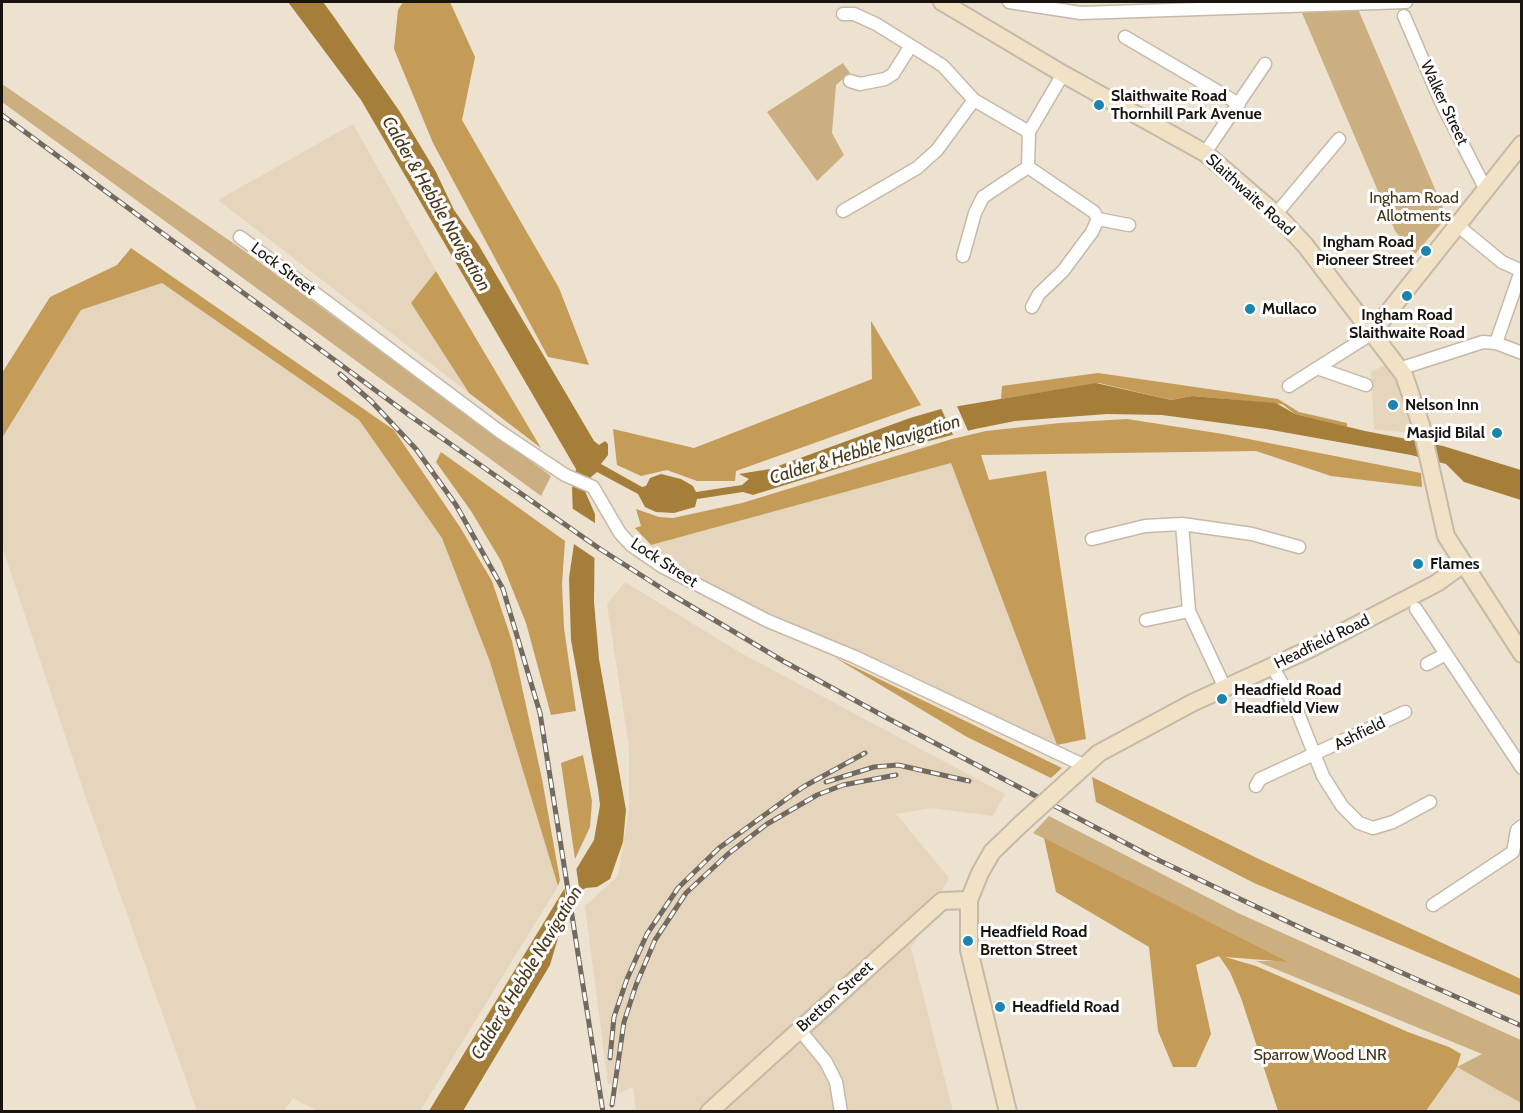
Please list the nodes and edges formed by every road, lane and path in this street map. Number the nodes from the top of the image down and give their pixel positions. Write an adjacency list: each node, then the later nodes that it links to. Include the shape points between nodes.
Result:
1 (942, 2): 10 (street, Slaithwaite Road)
2 (1010, 2): 4 (street, via 1081,13)
3 (1406, 2): 4 (street)
4 (1322, 3)
5 (843, 14): 8 (street, via 854,14 876,24)
6 (1404, 16): 19 (street, Walker Street, via 1441,102)
7 (1125, 37): 13 (street)
8 (910, 46): 11 (street, via 893,74 885,79 860,84); 12 (street, via 943,66)
9 (1265, 64): 13 (street)
10 (1063, 74): 14 (street); 17 (street, Slaithwaite Road)
11 (850, 81)
12 (974, 100): 14 (street); 20 (street, via 937,150 917,168)
13 (1239, 104): 17 (street)
14 (1029, 132): 18 (street)
15 (1339, 139): 21 (street)
16 (1521, 144): 19 (street)
17 (1205, 153): 21 (street, Slaithwaite Road)
18 (1028, 167): 22 (street, via 1094,212); 26 (street, via 983,197)
19 (1486, 190): 24 (street)
20 (843, 211)
21 (1276, 213): 29 (street, Slaithwaite Road, via 1305,245)
22 (1098, 219): 23 (street); 28 (street, via 1085,242)
23 (1129, 225)
24 (1457, 225): 27 (street, via 1502,262); 29 (street)
25 (240, 237): 50 (street, Lock Street, via 499,431 565,475 593,488 620,533 663,567 760,617 855,657)
26 (963, 256)
27 (1521, 271): 30 (street)
28 (1032, 307)
29 (1371, 334): 32 (street); 33 (street, Slaithwaite Road)
30 (1496, 343): 31 (street); 33 (street, via 1483,342)
31 (1521, 352)
32 (1317, 368): 34 (street); 35 (street)
33 (1399, 369): 39 (street, Slaithwaite Road, via 1421,425 1446,536)
34 (1366, 385)
35 (1289, 386)
36 (1182, 524): 37 (street, via 1146,526); 38 (street, via 1252,534); 41 (street)
37 (1092, 539)
38 (1299, 548)
39 (1462, 565): 44 (street, Slaithwaite Road); 46 (street, Headfield Road, via 1437,583)
40 (1416, 609): 43 (street)
41 (1189, 611): 42 (street); 47 (street)
42 (1146, 620)
43 (1446, 654): 45 (street); 51 (street)
44 (1521, 654)
45 (1427, 664)
46 (1272, 666): 47 (street, Headfield Road); 49 (street, Ashfield, via 1296,708)
47 (1225, 688): 50 (street, Headfield Road)
48 (1406, 712): 49 (street, Ashfield)
49 (1315, 755): 52 (street, Ashfield, via 1260,779); 53 (street, Ashfield, via 1342,806 1359,823 1373,828)
50 (1083, 765): 55 (street, Headfield Road, bridge, via 993,852)
51 (1521, 768)
52 (1256, 786)
53 (1430, 802)
54 (1521, 826): 56 (street, via 1513,852)
55 (969, 900): 57 (street, Bretton Street, via 942,901); 60 (street, Headfield Road, via 969,950)
56 (1433, 905)
57 (799, 1029): 58 (street, Bretton Street); 59 (street, via 826,1062 836,1082)
58 (709, 1112)
59 (841, 1112)
60 (1008, 1112)

